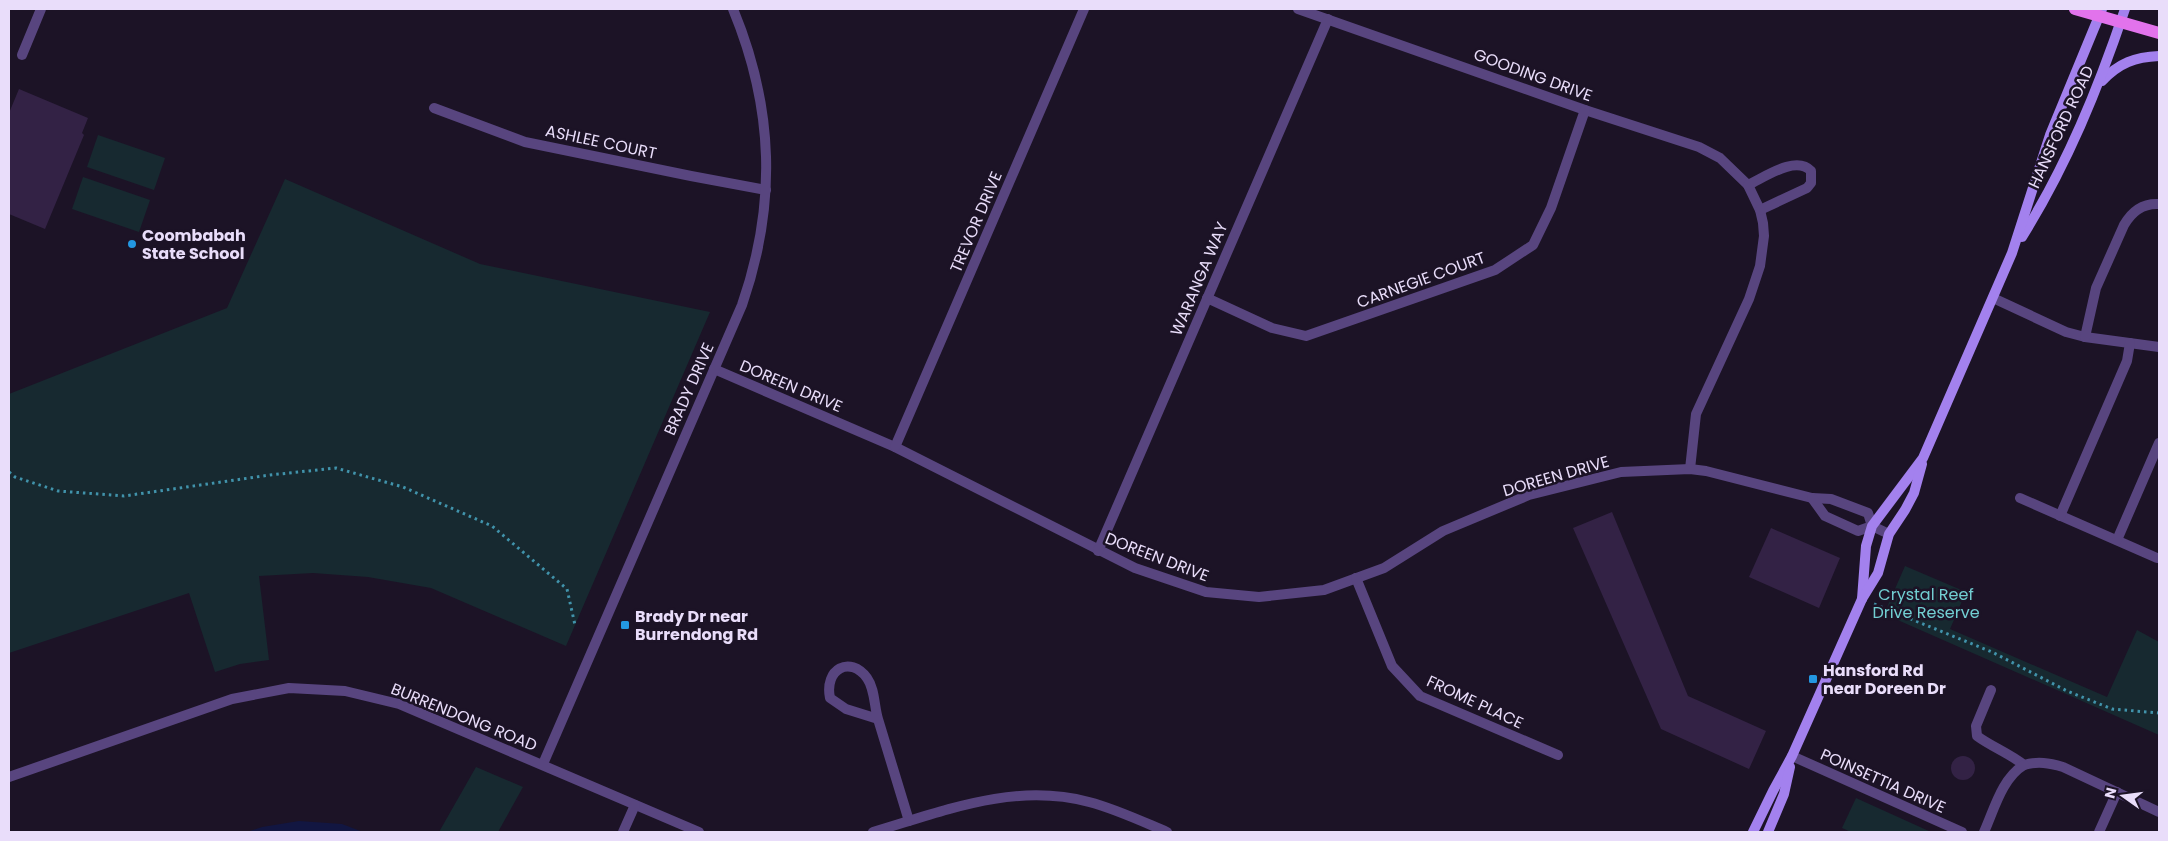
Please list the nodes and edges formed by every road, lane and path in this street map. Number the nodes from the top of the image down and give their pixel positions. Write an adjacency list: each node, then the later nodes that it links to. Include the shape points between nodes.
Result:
1 (41, 9): 11 (street)
2 (733, 9): 17 (street, BRADY DRIVE, via 759,91)
3 (1084, 9): 28 (street, TREVOR DRIVE)
4 (1298, 9): 8 (street, GOODING DRIVE)
5 (2075, 9): 7 (main road)
6 (2125, 9): 9 (street, HANSFORD ROAD)
7 (2100, 12): 9 (main road); 20 (street, HANSFORD ROAD, via 2050,135)
8 (1328, 19): 15 (street, GOODING DRIVE); 21 (street, WARANGA WAY)
9 (2121, 22): 10 (main road); 13 (street, HANSFORD ROAD)
10 (2159, 33)
11 (22, 55)
12 (2159, 56): 13 (street, via 2124,62)
13 (2098, 85): 20 (street, HANSFORD ROAD, via 2061,169)
14 (434, 108): 17 (street, ASHLEE COURT, via 525,142)
15 (1585, 110): 16 (street, GOODING DRIVE, via 1699,147 1720,158); 21 (street, CARNEGIE COURT, via 1551,208 1533,245 1495,270 1306,336 1272,328)
16 (1748, 184): 19 (street, GOODING DRIVE); 19 (street, via 1795,164 1811,171 1811,183 1807,188)
17 (766, 190): 26 (street, BRADY DRIVE, via 762,232 752,275)
18 (2159, 204): 23 (street, via 2139,208 2128,217 2096,288)
19 (1760, 210): 30 (street, GOODING DRIVE, via 1764,236 1760,266 1749,299 1696,414)
20 (2012, 253): 22 (street, HANSFORD ROAD)
21 (1208, 298): 38 (street, WARANGA WAY)
22 (1993, 298): 23 (street, via 2057,328); 29 (street, HANSFORD ROAD)
23 (2085, 337): 24 (street)
24 (2130, 343): 25 (street); 34 (street, via 2127,361)
25 (2159, 347)
26 (714, 369): 28 (street, DOREEN DRIVE); 48 (street, BRADY DRIVE)
27 (2159, 443): 37 (street)
28 (895, 447): 38 (street, DOREEN DRIVE)
29 (1923, 458): 35 (street, HANSFORD ROAD); 36 (street, HANSFORD ROAD, via 1914,493)
30 (1690, 469): 32 (street, DOREEN DRIVE); 40 (street, DOREEN DRIVE, via 1621,472 1530,495 1443,531 1384,568)
31 (9, 472): 42 (path, via 58,491 124,496 336,468 394,484 492,526 567,589)
32 (1812, 498): 35 (street, DOREEN DRIVE, via 1831,499 1868,514); 35 (street, DOREEN DRIVE, via 1825,516 1858,531)
33 (2020, 498): 34 (street)
34 (2060, 516): 37 (street)
35 (1872, 526): 36 (street, DOREEN DRIVE); 41 (street, HANSFORD ROAD, via 1866,546)
36 (1889, 534): 41 (street, HANSFORD ROAD, via 1878,573)
37 (2117, 540): 39 (street)
38 (1098, 551): 40 (street, DOREEN DRIVE, via 1134,568 1206,592 1259,597 1324,590)
39 (2157, 558)
40 (1356, 578): 46 (street, FROME PLACE, via 1392,666 1420,696)
41 (1862, 599): 44 (path, via 1992,652 2076,695 2112,708); 47 (street, HANSFORD ROAD)
42 (575, 625)
43 (1991, 690): 49 (street, via 1976,726 1977,736)
44 (2159, 712)
45 (878, 719): 45 (street, via 846,709 830,698 828,688 835,671 845,667 862,672 868,680); 54 (street)
46 (1558, 755)
47 (1792, 756): 59 (street, HANSFORD ROAD); 60 (street, HANSFORD ROAD, via 1784,794); 61 (street, POINSETTIA DRIVE)
48 (543, 764): 50 (street, BURRENDONG ROAD, via 399,704 345,691 290,688 232,699); 52 (street, BURRENDONG ROAD)
49 (2024, 765): 51 (street, via 2033,762 2055,764); 62 (street, via 2010,777)
50 (9, 777)
51 (2117, 792): 53 (street); 63 (street)
52 (635, 805): 55 (street); 56 (street, BURRENDONG ROAD)
53 (2159, 812)
54 (909, 821): 57 (street); 58 (street, via 976,801 1042,795 1088,802)
55 (623, 832)
56 (699, 832)
57 (873, 832)
58 (1167, 832)
59 (1753, 832)
60 (1768, 832)
61 (1962, 832)
62 (1984, 832)
63 (2100, 832)

